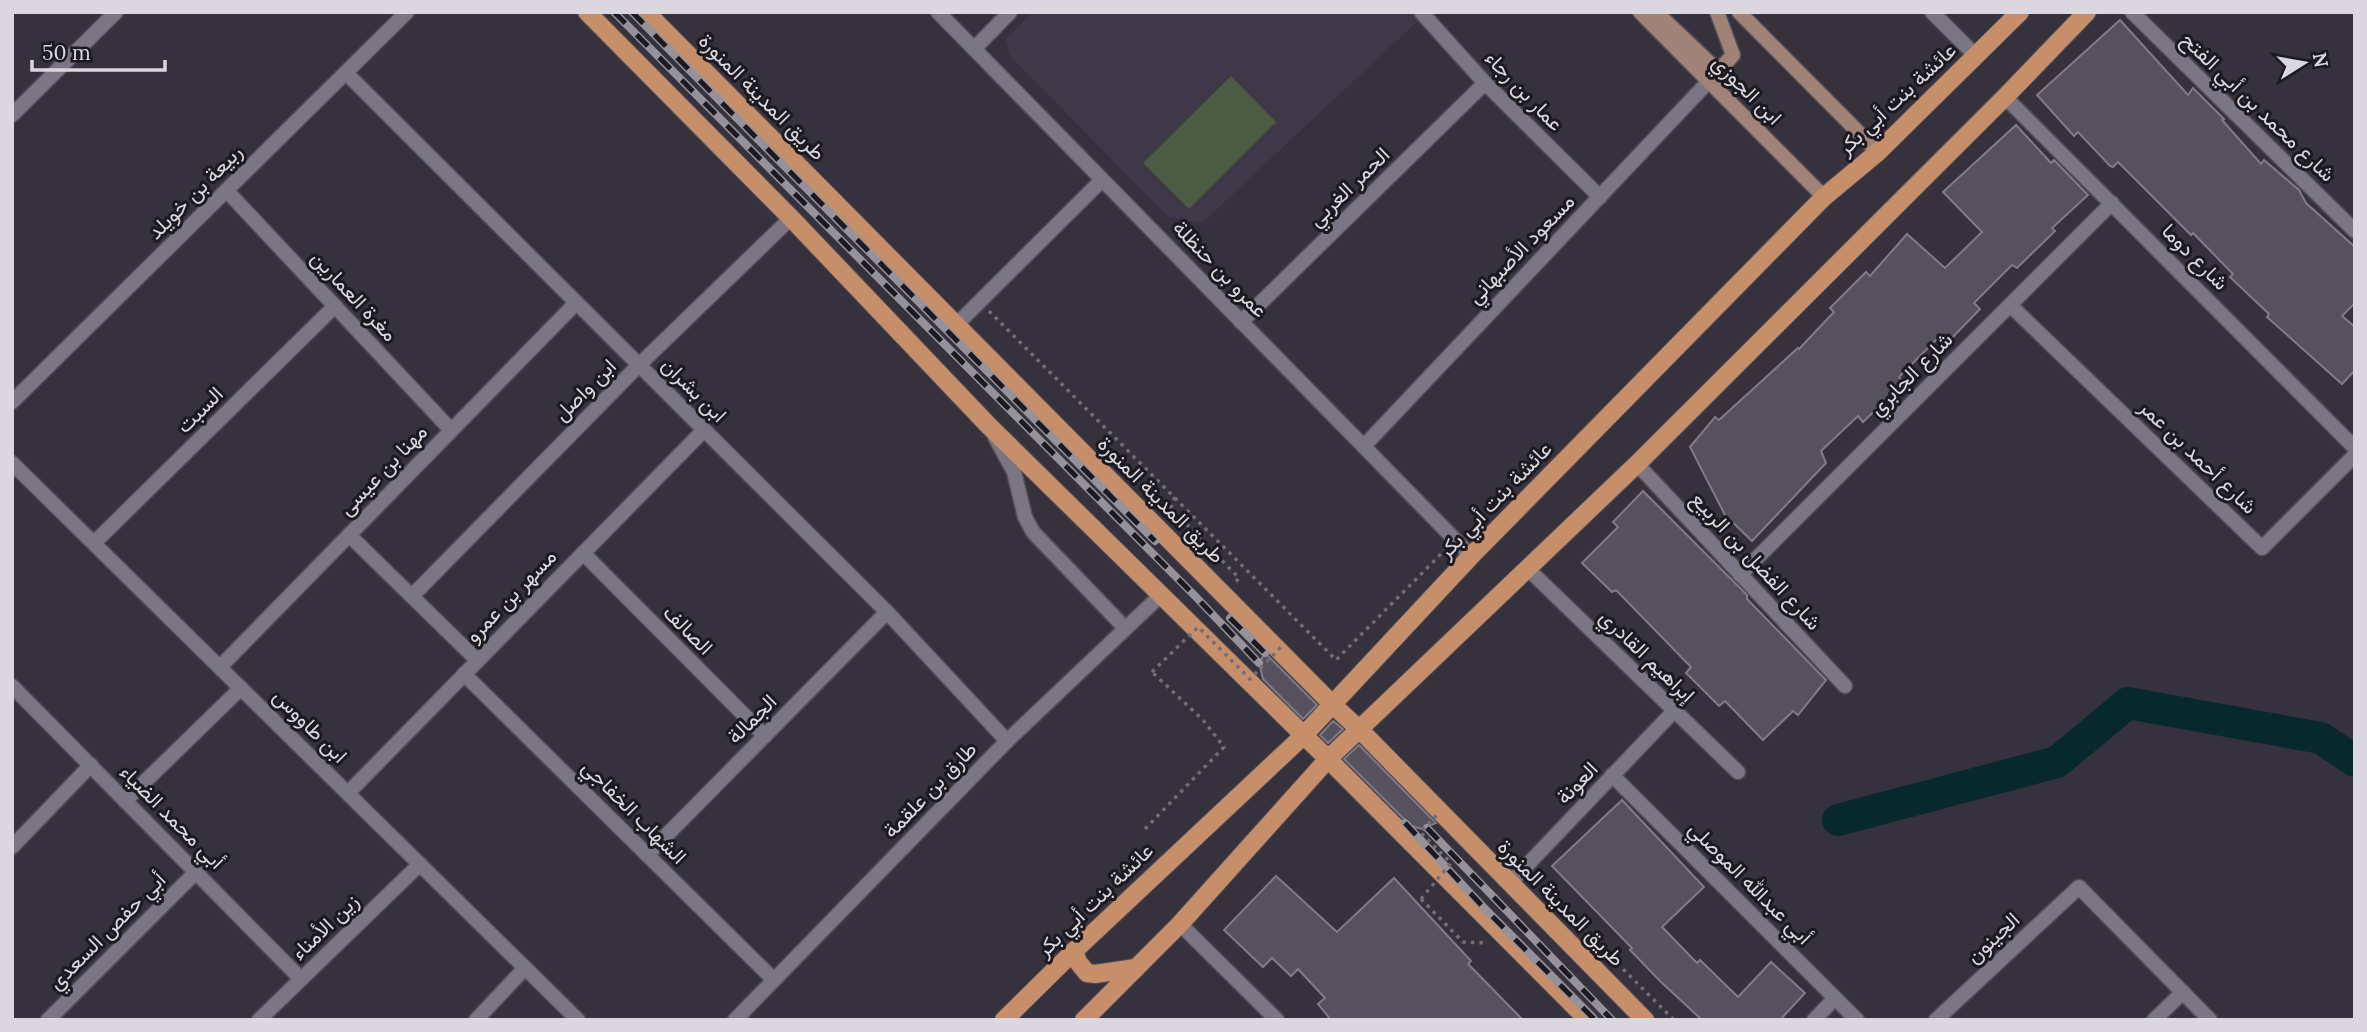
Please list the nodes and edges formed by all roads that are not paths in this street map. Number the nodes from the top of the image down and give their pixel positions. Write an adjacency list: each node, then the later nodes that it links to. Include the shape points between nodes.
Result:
1 (116, 12): 22 (street)
2 (407, 12): 18 (street, ربيعة بن خويلد)
3 (587, 12): 29 (main road)
4 (646, 12): 35 (main road, طريق المدينة المنورة)
5 (938, 12): 16 (street, عمرو بن حنظلة)
6 (1010, 12): 16 (street)
7 (1421, 12): 20 (street, عمار بن رجاء)
8 (1640, 12): 19 (street, ابن الجوزي)
9 (1656, 12): 10 (street, via 1716,69 1733,55)
10 (1717, 12)
11 (1739, 12): 23 (street)
12 (1933, 12): 17 (street)
13 (2020, 12): 17 (main road, عائشة بنت أبي بكر)
14 (2087, 12): 21 (main road)
15 (2132, 12): 30 (street, شارع محمد بن أبي الفتح)
16 (974, 49): 24 (street, عمرو بن حنظلة)
17 (1976, 56): 23 (main road, عائشة بنت أبي بكر)
18 (346, 73): 25 (street, ربيعة بن خويلد); 31 (street, ابن بشران)
19 (1709, 81): 26 (street, مسعود الأصبهاني); 27 (street, ابن الجوزي)
20 (1486, 83): 26 (street, عمار بن رجاء); 34 (street, الحمر الغربي)
21 (2005, 97): 28 (street, شارع دوما); 45 (main road)
22 (12, 115)
23 (1878, 152): 27 (main road, عائشة بنت أبي بكر)
24 (1102, 180): 34 (street, عمرو بن حنظلة); 35 (street)
25 (227, 191): 33 (street, مغرة العمارين); 37 (street, ربيعة بن خويلد)
26 (1600, 197): 41 (street, مسعود الأصبهاني)
27 (1824, 197): 49 (main road, عائشة بنت أبي بكر)
28 (2112, 203): 32 (street, شارع الجابري); 42 (street, شارع دوما)
29 (791, 218): 36 (street, ابن واصل); 38 (main road)
30 (2355, 231)
31 (576, 303): 36 (street, ابن بشران); 39 (street, مهنا بن عيسى)
32 (2010, 305): 43 (street, شارع أحمد بن عمر, via 2262,548); 51 (street, شارع الجابري)
33 (335, 306): 39 (street, مغرة العمارين); 47 (street, السبت)
34 (1241, 322): 41 (street, عمرو بن حنظلة)
35 (956, 326): 62 (main road, طريق المدينة المنورة)
36 (639, 365): 40 (street, ابن بشران); 53 (street, ابن واصل)
37 (12, 402)
38 (989, 426): 52 (main road); 55 (street, via 1014,472 1032,532)
39 (451, 430): 46 (street, مهنا بن عيسى)
40 (704, 430): 48 (street, مسهر بن عمرو); 54 (street, ابن بشران)
41 (1364, 446): 49 (street, عمرو بن حنظلة)
42 (2355, 448)
43 (2355, 455)
44 (12, 463): 47 (street, ابن طاووس)
45 (1637, 464): 50 (main road); 51 (street, شارع الفضل بن الربيع)
46 (349, 535): 53 (street); 57 (street, مهنا بن عيسى)
47 (94, 544): 57 (street, ابن طاووس)
48 (583, 553): 56 (street, مسهر بن عمرو); 65 (street, الصالف)
49 (1471, 556): 62 (main road, عائشة بنت أبي بكر)
50 (1528, 569): 63 (street, إبراهيم القادري); 64 (main road)
51 (1740, 575): 60 (street, شارع الفضل بن الربيع)
52 (1161, 595): 55 (street, طارق بن علقمة); 66 (main road)
53 (412, 596): 56 (street)
54 (887, 612): 65 (street, الجمالة); 67 (street, ابن بشران)
55 (1125, 628): 67 (street, طارق بن علقمة)
56 (477, 660): 58 (street, مسهر بن عمرو)
57 (220, 667): 61 (street, ابن طاووس)
58 (464, 674): 72 (street, مسهر بن عمرو); 75 (street, الشهاب الخفاجي)
59 (12, 686): 69 (street, أبي محمد الضياء)
60 (1845, 686)
61 (241, 688): 72 (street, ابن طاووس); 73 (street)
62 (1333, 705): 64 (main road, طريق المدينة المنورة); 66 (main road, عائشة بنت أبي بكر)
63 (1674, 711): 70 (street, إبراهيم القادري); 71 (street, العونة)
64 (1360, 730): 68 (main road); 78 (main road, طريق المدينة المنورة)
65 (765, 736): 75 (street, الجمالة)
66 (1303, 736): 68 (main road); 80 (main road, عائشة بنت أبي بكر)
67 (1007, 741): 84 (street, طارق بن علقمة)
68 (1328, 759): 79 (main road); 95 (main road)
69 (91, 765): 73 (street, أبي محمد الضياء); 74 (street)
70 (1738, 772)
71 (1612, 775): 78 (street, العونة); 86 (street, أبي عبدالله الموصلي)
72 (348, 793): 76 (street, ابن طاووس)
73 (125, 801): 77 (street, أبي محمد الضياء)
74 (12, 847)
75 (647, 855): 84 (street, الشهاب الخفاجي)
76 (420, 864): 81 (street, ابن طاووس); 83 (street, زين الأمناء)
77 (196, 872): 83 (street, أبي محمد الضياء); 87 (street, أبي حفص السعدي)
78 (1510, 883): 96 (main road, طريق المدينة المنورة)
79 (1180, 924): 82 (main road); 94 (street)
80 (1073, 951): 82 (main road, via 1087,973); 92 (main road, عائشة بنت أبي بكر)
81 (525, 968): 89 (street); 90 (street, ابن طاووس)
82 (1136, 968): 93 (main road)
83 (301, 979): 88 (street, زين الأمناء)
84 (774, 980): 91 (street, طارق بن علقمة)
85 (2183, 992): 99 (street, الجينون, via 2079,887); 100 (street); 101 (street)
86 (1835, 998): 97 (street); 98 (street, أبي عبدالله الموصلي)
87 (48, 1020)
88 (259, 1020)
89 (476, 1020)
90 (578, 1020)
91 (735, 1020)
92 (1004, 1020)
93 (1084, 1020)
94 (1277, 1020)
95 (1588, 1020)
96 (1645, 1020)
97 (1814, 1020)
98 (1857, 1020)
99 (1936, 1020)
100 (2154, 1020)
101 (2210, 1020)

